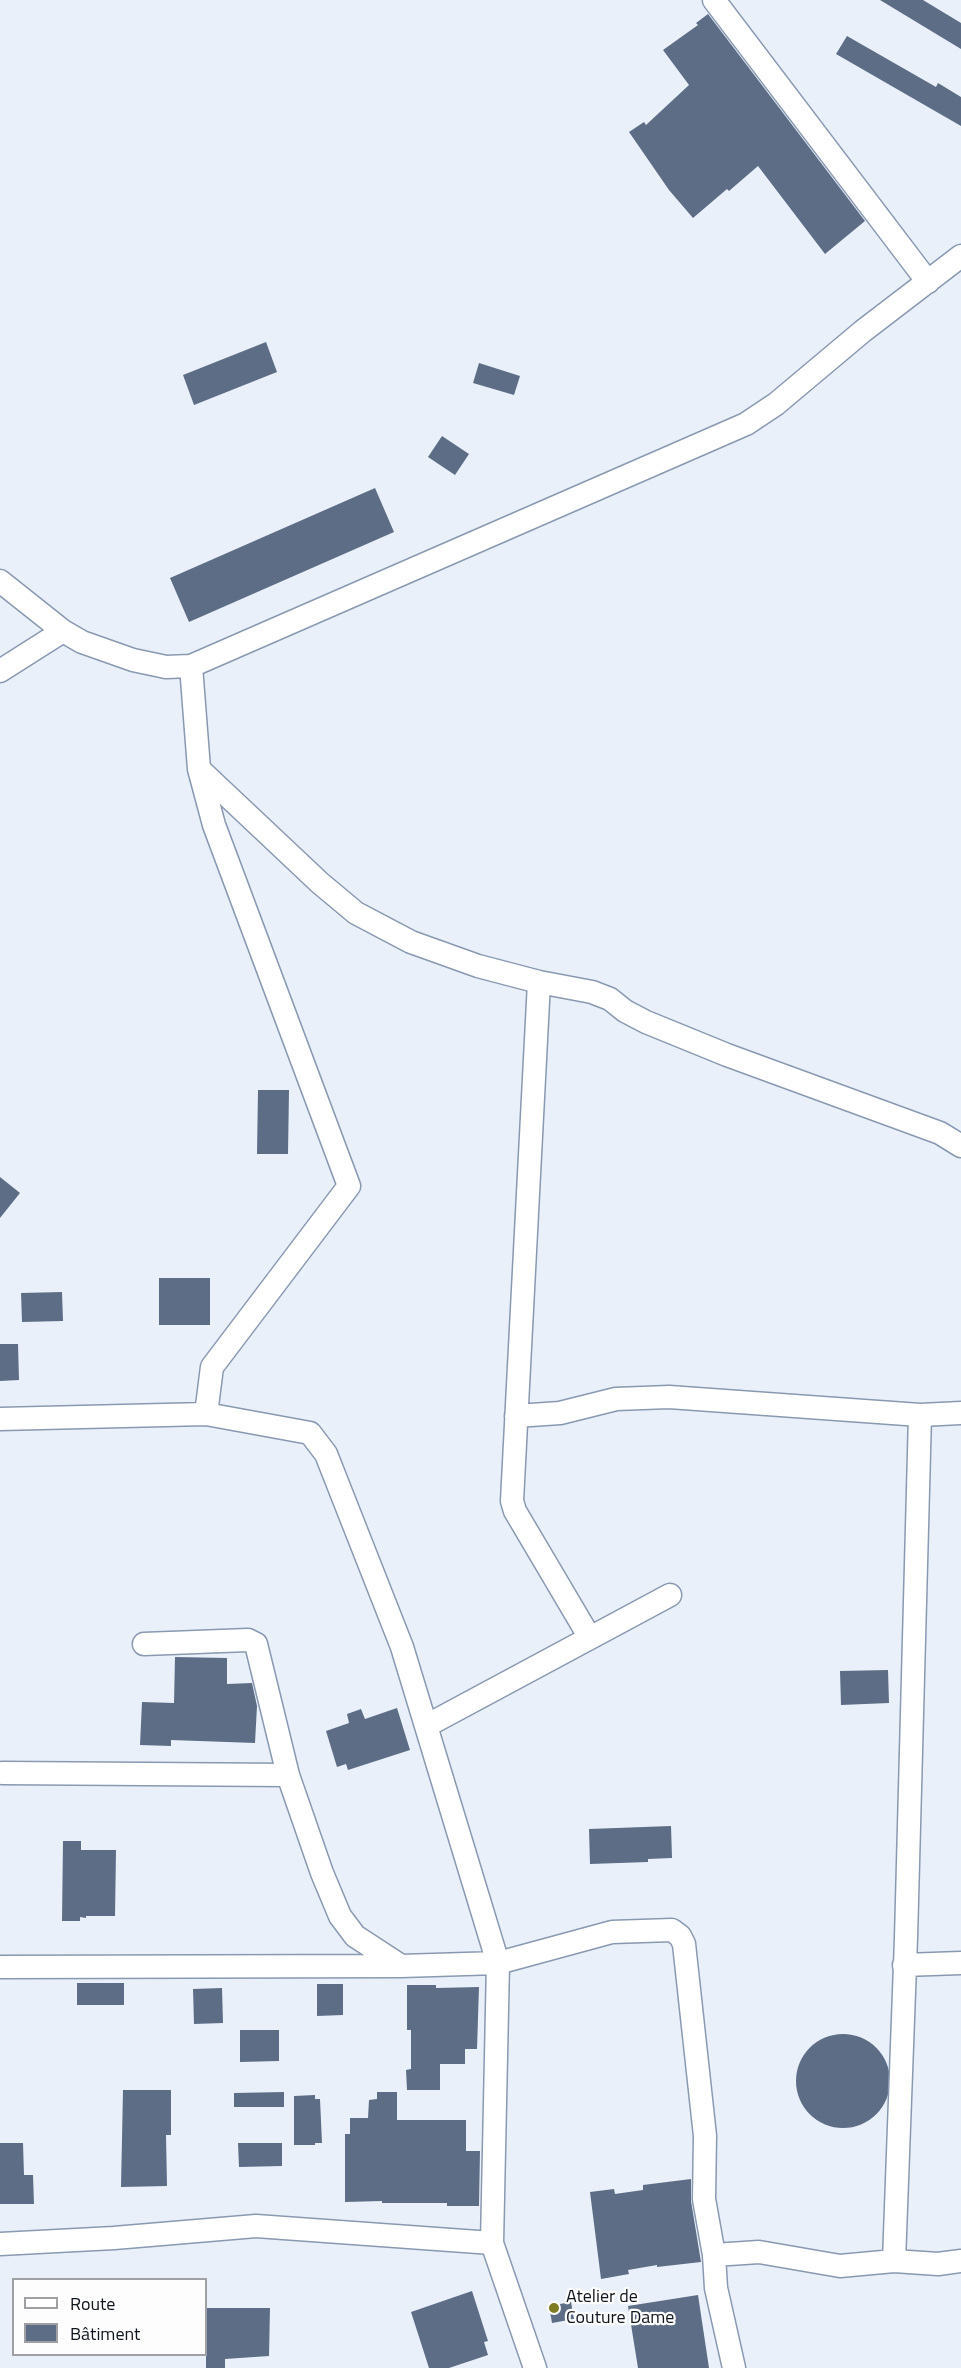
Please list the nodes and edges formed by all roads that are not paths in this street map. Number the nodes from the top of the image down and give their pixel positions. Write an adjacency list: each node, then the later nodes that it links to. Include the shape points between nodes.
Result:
1 (714, 0): 3 (street)
2 (961, 256): 3 (street)
3 (928, 282): 6 (street, via 746,424)
4 (0, 581): 5 (street)
5 (63, 631): 6 (street, via 133,660 166,667); 7 (street)
6 (191, 666): 8 (street)
7 (0, 671)
8 (199, 769): 9 (street, via 356,913 411,942); 12 (street, via 214,825 349,1186 212,1367)
9 (539, 982): 10 (street, via 592,992 646,1022 940,1133); 14 (street)
10 (961, 1146)
11 (961, 1413): 13 (street)
12 (206, 1414): 15 (street); 19 (street, via 310,1433 326,1454 402,1647)
13 (920, 1415): 14 (street, via 669,1397 616,1399 560,1413); 24 (street)
14 (516, 1416): 17 (street, via 512,1501 515,1511)
15 (0, 1419)
16 (670, 1595): 17 (street)
17 (590, 1638): 19 (street)
18 (144, 1644): 21 (street, via 248,1640 256,1644)
19 (426, 1726): 22 (street)
20 (3, 1773): 21 (street)
21 (288, 1775): 26 (street, via 340,1916 356,1936)
22 (498, 1963): 26 (street); 27 (street); 29 (street, via 612,1932 672,1930 680,1936 693,2021 705,2136 705,2199)
23 (961, 1963): 24 (street)
24 (904, 1965): 30 (street)
25 (0, 1966): 26 (street)
26 (400, 1966)
27 (492, 2243): 28 (street, via 256,2226); 32 (street)
28 (0, 2244)
29 (714, 2255): 30 (street, via 759,2252 840,2266); 33 (street, via 716,2288)
30 (894, 2261): 31 (street)
31 (961, 2261)
32 (535, 2368)
33 (734, 2368)

